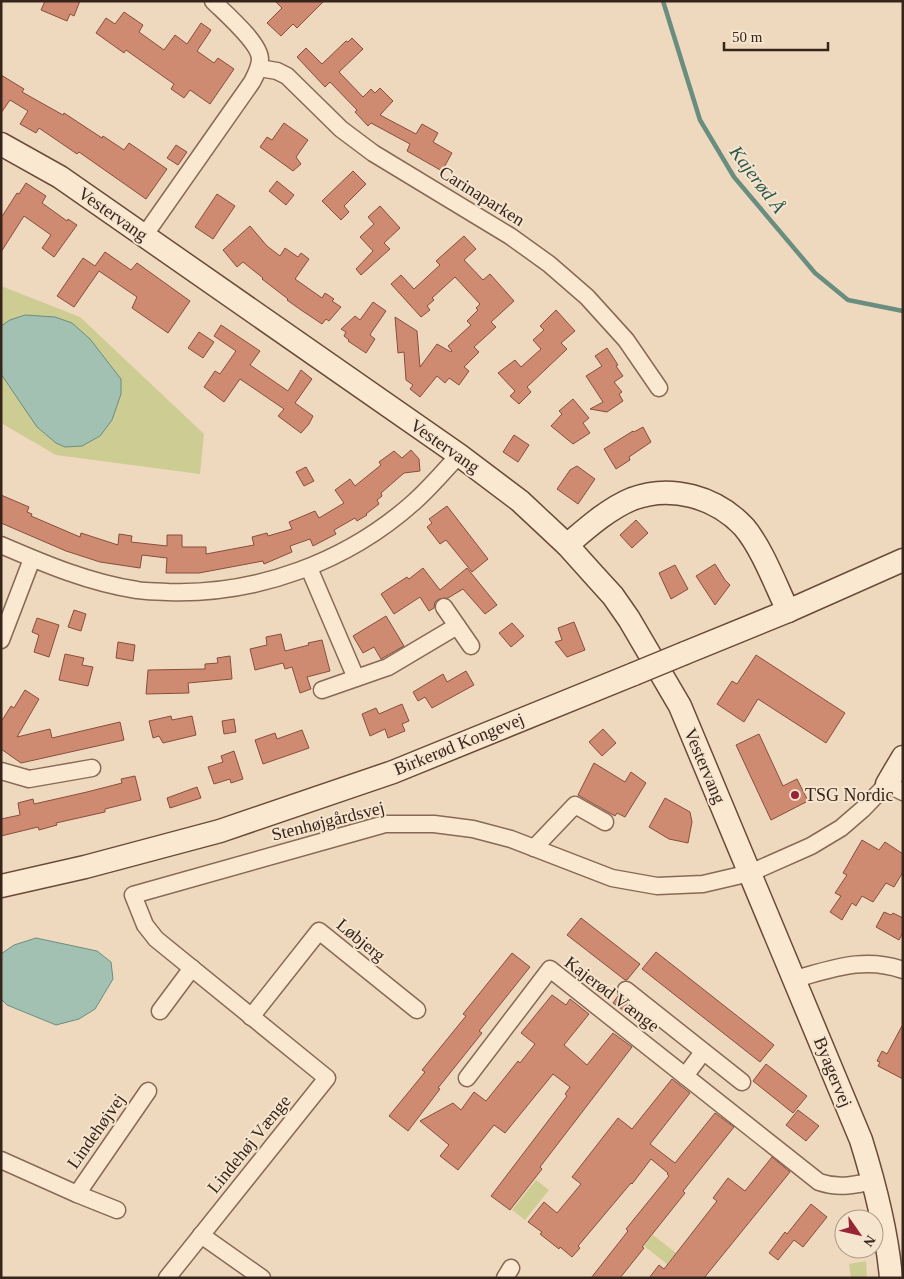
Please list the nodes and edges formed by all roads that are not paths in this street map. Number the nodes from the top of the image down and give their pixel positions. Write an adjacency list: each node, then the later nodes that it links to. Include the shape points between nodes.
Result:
1 (213, 1): 2 (street, via 255,45 260,57)
2 (259, 68): 4 (street); 5 (street, Carinaparken, via 287,76 341,129 374,153 510,236 549,264 587,297 626,340)
3 (1, 144): 4 (street, Vestervang, via 60,177)
4 (144, 236): 6 (street, Vestervang)
5 (659, 388)
6 (459, 455): 8 (street, Vestervang, via 520,501); 11 (street, via 414,502 366,539)
7 (1, 545): 9 (street)
8 (567, 545): 13 (street, via 611,510 633,499 665,493 705,500 726,511 744,528 758,548); 25 (street, Vestervang, via 613,596 680,706)
9 (32, 559): 11 (street, via 86,579 139,591 194,593 247,586); 15 (street)
10 (903, 560): 13 (street, Birkerød Kongevej)
11 (309, 568): 17 (street)
12 (444, 607): 14 (street)
13 (788, 611): 26 (street, Birkerød Kongevej, bridge, via 393,772 220,831)
14 (457, 626): 16 (street); 17 (street, via 388,667)
15 (1, 640)
16 (471, 646)
17 (356, 678): 18 (street)
18 (322, 690)
19 (903, 758): 22 (street)
20 (92, 768): 21 (street, via 30,779)
21 (1, 771)
22 (895, 788): 25 (street, Stenhøjgårdsvej, via 810,846)
23 (605, 822): 24 (street, via 575,804)
24 (534, 848): 25 (street, Stenhøjgårdsvej, via 612,878 657,886 703,884); 27 (street, Stenhøjgårdsvej, via 473,830 434,824 385,824 133,894 146,925 156,939)
25 (750, 873): 29 (street, Byagervej)
26 (1, 886)
27 (192, 968): 32 (street); 33 (street)
28 (903, 970): 29 (street, via 887,964 869,963 841,966)
29 (795, 979): 40 (street, Byagervej, via 861,1140)
30 (626, 990): 34 (street, Kajerød Vænge)
31 (417, 1010): 33 (street, Løbjerg, via 318,931)
32 (160, 1011)
33 (251, 1017): 43 (street, Lindehøj Vænge, via 327,1078)
34 (704, 1052): 35 (street); 37 (street, Kajerød Vænge)
35 (685, 1076): 36 (street, Kajerød Vænge, via 550,969); 40 (street, Kajerød Vænge, via 819,1182 844,1187)
36 (467, 1078)
37 (742, 1082)
38 (148, 1092): 41 (street, Lindehøjvej)
39 (3, 1164): 41 (street, Lindehøjvej)
40 (874, 1181): 46 (street, Byagervej)
41 (76, 1194): 42 (street, Lindehøjvej)
42 (117, 1210)
43 (201, 1235): 44 (street, Lindehøj Vænge); 45 (street)
44 (167, 1278)
45 (262, 1278)
46 (891, 1278)

